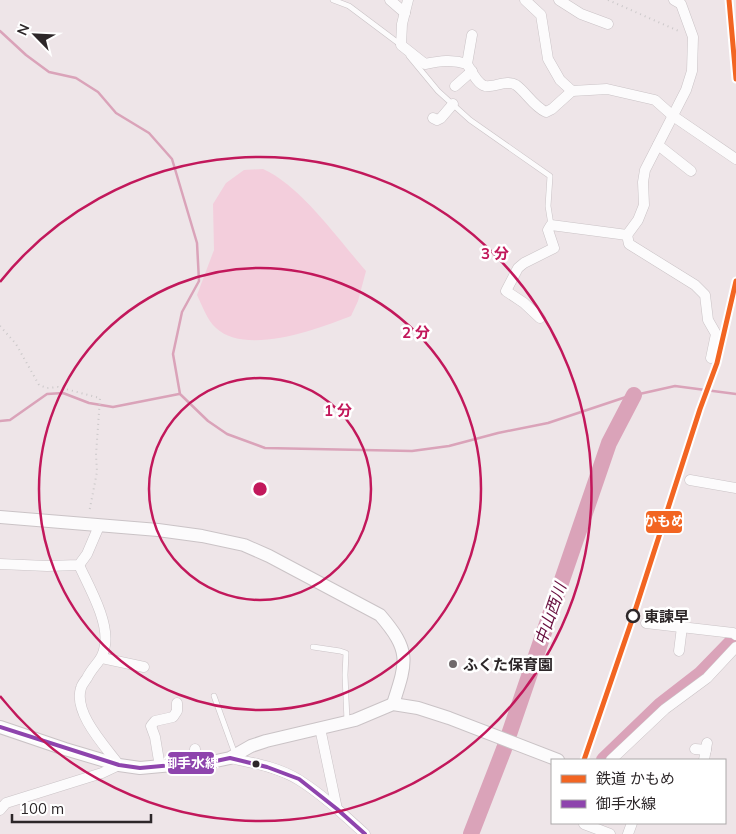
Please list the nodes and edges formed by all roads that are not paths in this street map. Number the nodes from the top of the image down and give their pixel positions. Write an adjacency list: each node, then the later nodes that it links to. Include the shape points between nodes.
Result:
1 (333, 0): 10 (lane, via 350,6)
2 (390, 0): 7 (street)
3 (408, 0): 7 (street)
4 (525, 0): 13 (street, via 541,15 548,59 560,80)
5 (559, 0): 8 (street, via 581,14)
6 (674, 0): 15 (street, via 681,4 693,38 692,72)
7 (405, 13): 10 (street)
8 (608, 24)
9 (472, 35): 11 (street)
10 (401, 45): 11 (street, via 425,64 456,61); 14 (lane, via 438,91)
11 (470, 68): 12 (street); 13 (street, via 485,86 515,84 546,112)
12 (455, 86)
13 (572, 91): 15 (street, via 607,90 655,100)
14 (453, 104): 16 (street, via 441,118); 20 (lane, via 470,120 550,176 548,206)
15 (673, 116): 17 (street); 18 (street)
16 (433, 118)
17 (658, 145): 19 (street); 21 (street, via 644,170 644,205)
18 (736, 159)
19 (691, 171)
20 (551, 224): 21 (street); 22 (street, via 548,230 554,248 518,268 506,292)
21 (627, 234): 23 (street, via 629,244 695,285 705,295 708,320 716,334)
22 (540, 318)
23 (711, 358)
24 (690, 480): 25 (street)
25 (736, 488)
26 (0, 517): 27 (street)
27 (93, 525): 29 (street, via 87,554); 40 (street, via 167,531 244,545 380,615 401,642 404,659)
28 (0, 564): 29 (street)
29 (79, 565): 36 (street, via 102,621 106,642)
30 (646, 623): 31 (street)
31 (682, 627): 32 (street); 35 (street)
32 (735, 634)
33 (313, 647): 41 (lane, via 346,653)
34 (736, 647): 47 (street, via 707,678 665,709)
35 (679, 651)
36 (102, 658): 37 (street); 49 (street, via 81,688 80,702 89,724)
37 (144, 667)
38 (214, 696): 45 (lane)
39 (177, 703): 50 (street, via 173,717 148,726 155,737)
40 (393, 704): 41 (street); 46 (street, via 449,718)
41 (347, 722): 43 (street)
42 (0, 727): 49 (street)
43 (320, 728): 45 (street, via 266,741); 51 (street)
44 (195, 749): 48 (street)
45 (232, 756): 48 (street); 51 (street, via 299,779)
46 (555, 759)
47 (612, 759)
48 (196, 763): 50 (street)
49 (119, 765): 50 (street); 52 (street, via 6,803)
50 (160, 767)
51 (337, 809): 54 (street)
52 (0, 810)
53 (583, 827): 55 (street)
54 (365, 834)
55 (610, 834)

